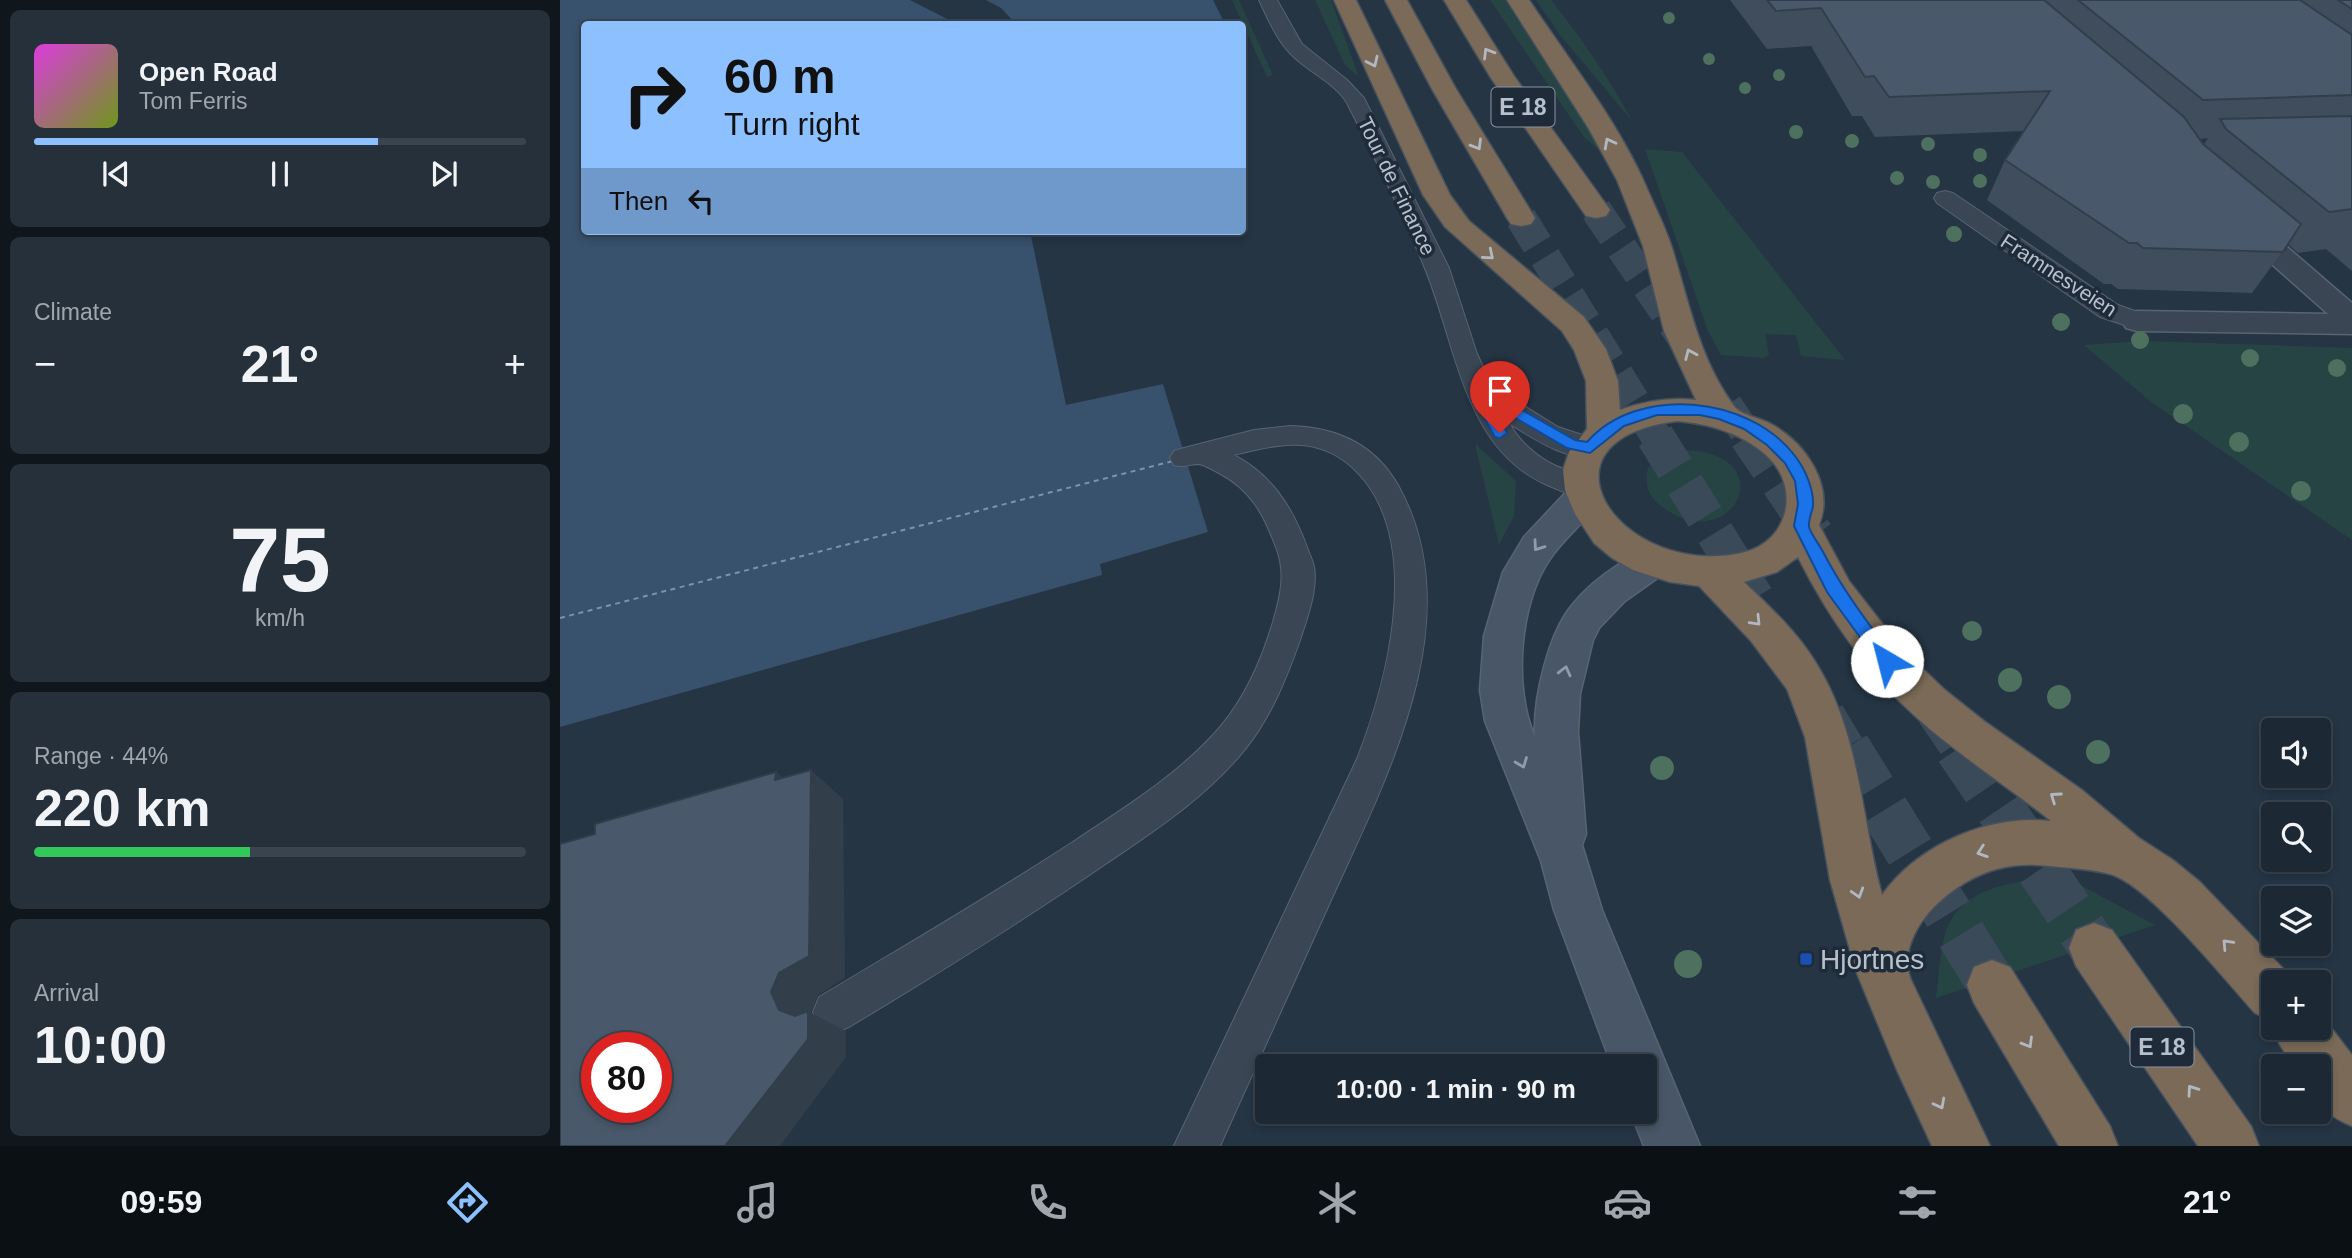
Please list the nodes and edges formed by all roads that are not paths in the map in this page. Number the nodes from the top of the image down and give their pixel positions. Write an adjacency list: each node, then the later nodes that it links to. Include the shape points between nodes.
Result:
1 (1268, 0): 12 (lane, Tour de Finance, via 1284,34 1354,98 1437,268 1466,360)
2 (1345, 0): 14 (highway, one-way to 14, via 1437,195 1459,227 1573,324 1590,349 1602,381)
3 (1396, 0): 9 (highway, E 18, one-way to 9)
4 (1455, 0): 8 (highway, E 18, one-way to 4, via 1503,78)
5 (1518, 0): 13 (highway, one-way to 5, via 1680,331 1657,246 1630,180)
6 (1945, 198): 10 (lane, Framnesveien, via 2109,311)
7 (2219, 202): 11 (street)
8 (1596, 210)
9 (1521, 218)
10 (2137, 321): 11 (street, Framnesveien)
11 (2352, 321)
12 (1483, 393): 14 (lane, via 1572,445); 15 (lane, Tour de Finance, via 1500,433 1524,459)
13 (1722, 415): 14 (highway, via 1657,410 1619,422); 16 (highway, via 1772,441 1790,460 1802,481 1806,504)
14 (1597, 440): 15 (highway, via 1584,460)
15 (1583, 492): 17 (highway, via 1593,516 1608,533); 20 (street, one-way to 20, via 1536,547 1522,572 1502,657 1506,722)
16 (1801, 526): 18 (highway, via 1766,560); 19 (highway, one-way to 16, via 2066,805 1930,703 1887,661 1835,592)
17 (1653, 561): 18 (highway); 20 (street, one-way to 17, via 1556,732 1559,694 1573,640 1585,617 1611,590)
18 (1709, 572): 22 (highway, one-way to 22, via 1790,659 1811,692 1823,724 1854,882)
19 (2122, 854): 22 (highway, one-way to 22, via 2020,842 1981,850 1939,872 1917,890 1893,921); 23 (highway, one-way to 19, via 2183,899)
20 (1565, 861): 27 (street, via 1578,910)
21 (2094, 948): 34 (highway, E 18, one-way to 21)
22 (1881, 971): 32 (highway, one-way to 32, via 1922,1069)
23 (2261, 982)
24 (1992, 985): 33 (highway, one-way to 33)
25 (834, 1012): 30 (lane, via 1124,830 1186,785 1225,746 1253,708 1277,659 1299,569 1271,498 1229,463 1194,456 1298,435 1344,446 1378,476 1394,508 1407,553 1411,601 1402,660 1382,739)
26 (2308, 1040): 28 (highway)
27 (1634, 1054)
28 (2352, 1099)
29 (1657, 1109): 31 (street)
30 (1197, 1146)
31 (1672, 1146)
32 (1962, 1146)
33 (2090, 1146)
34 (2231, 1146)

